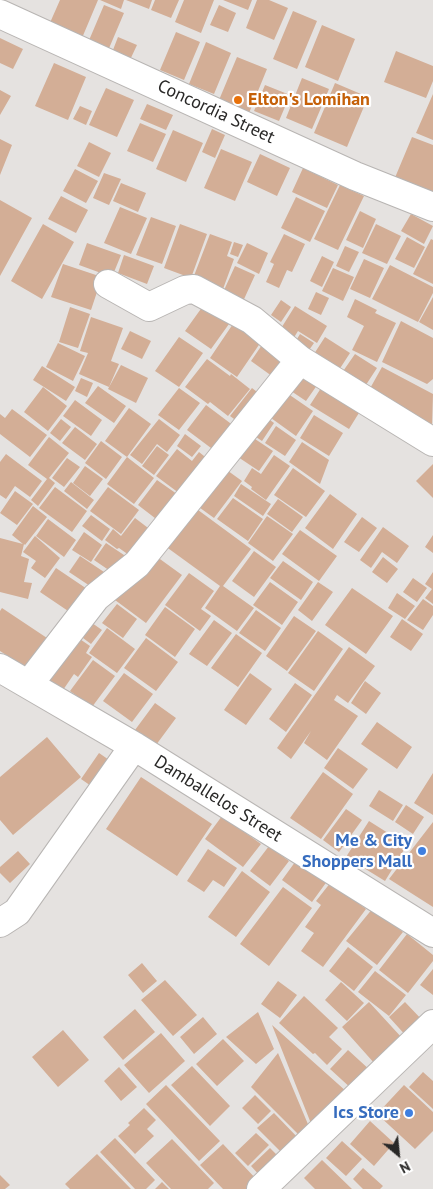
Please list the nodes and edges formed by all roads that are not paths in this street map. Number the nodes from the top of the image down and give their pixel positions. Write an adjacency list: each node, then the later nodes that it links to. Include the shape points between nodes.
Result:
1 (0, 14): 2 (street, Concordia Street, via 355,176)
2 (433, 207)
3 (108, 284): 4 (street, via 148,307 194,289 252,320)
4 (300, 360): 5 (street); 7 (street, via 137,564 96,597)
5 (433, 442)
6 (0, 668): 7 (street, Damballelos Street)
7 (28, 684): 8 (street, Damballelos Street)
8 (134, 746): 9 (street, via 17,912); 10 (street, Damballelos Street)
9 (0, 923)
10 (433, 933)
11 (433, 1024): 12 (street)
12 (261, 1189)

